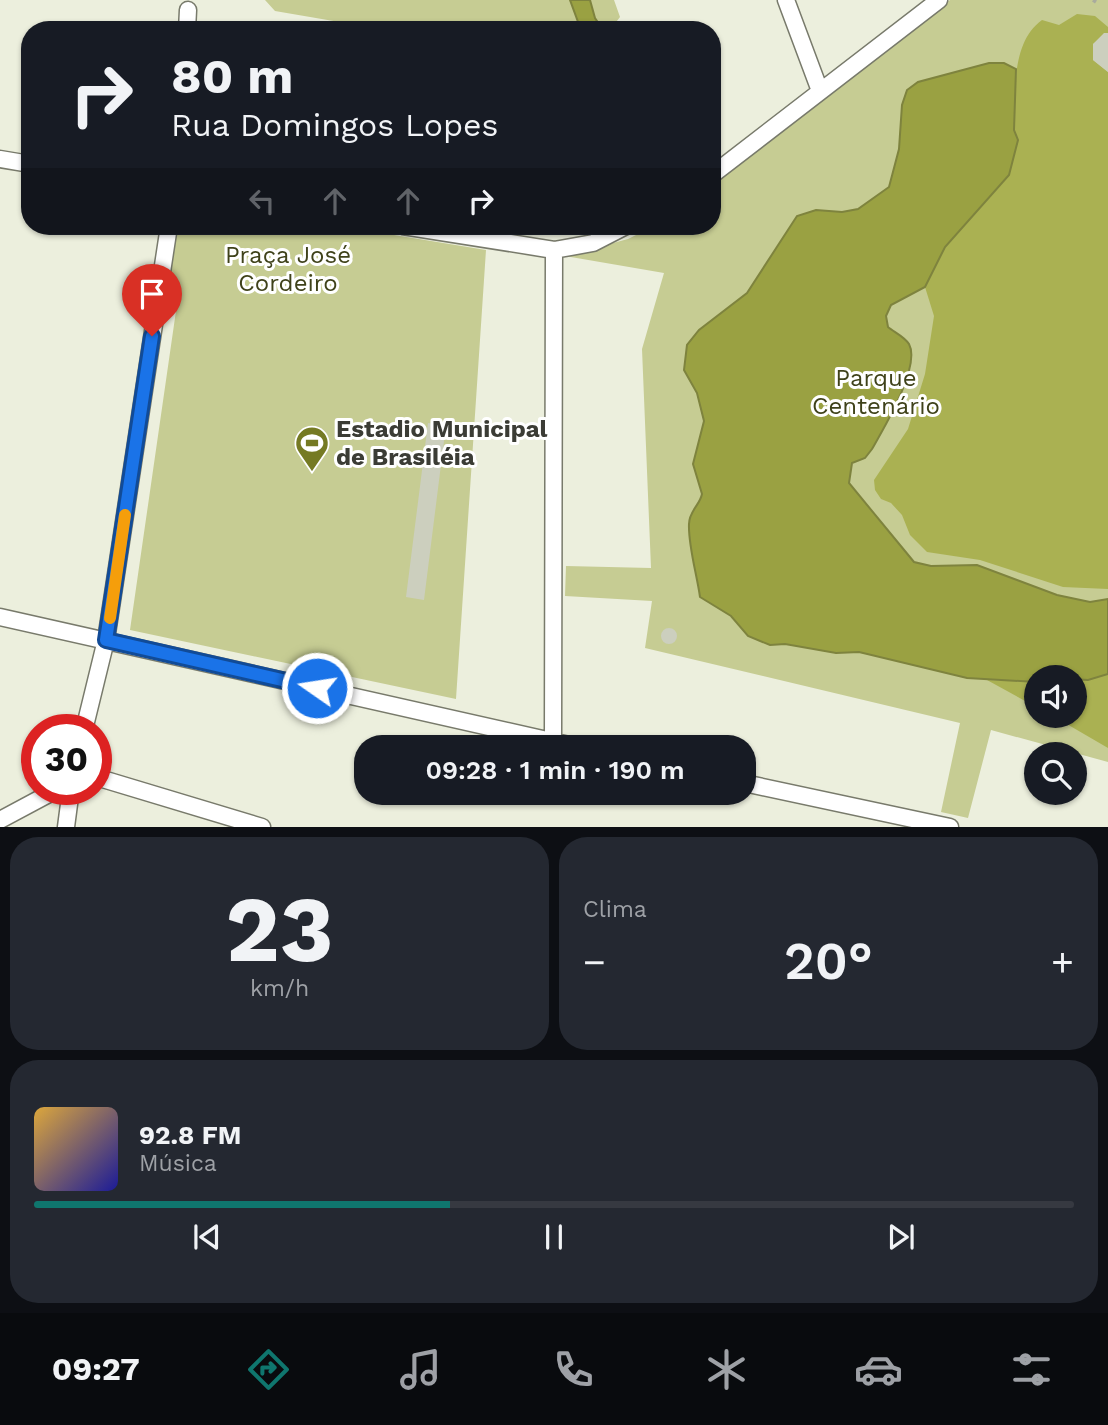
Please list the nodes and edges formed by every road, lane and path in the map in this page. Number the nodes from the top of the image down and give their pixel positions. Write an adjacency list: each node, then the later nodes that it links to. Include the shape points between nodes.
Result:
1 (786, 0): 5 (street)
2 (939, 0): 5 (street)
3 (188, 10): 4 (street)
4 (187, 21)
5 (820, 91): 8 (street)
6 (0, 159): 7 (street)
7 (21, 162)
8 (721, 169)
9 (168, 235): 14 (street)
10 (460, 235): 12 (street)
11 (609, 235): 12 (street, via 593,243)
12 (554, 250): 17 (street)
13 (0, 617): 14 (street)
14 (106, 640): 15 (street); 16 (street)
15 (88, 714)
16 (522, 735)
17 (553, 735)
18 (112, 782): 24 (street)
19 (756, 786): 25 (street)
20 (28, 805): 22 (street)
21 (69, 805): 23 (street)
22 (0, 820)
23 (66, 827)
24 (262, 827)
25 (950, 827)

